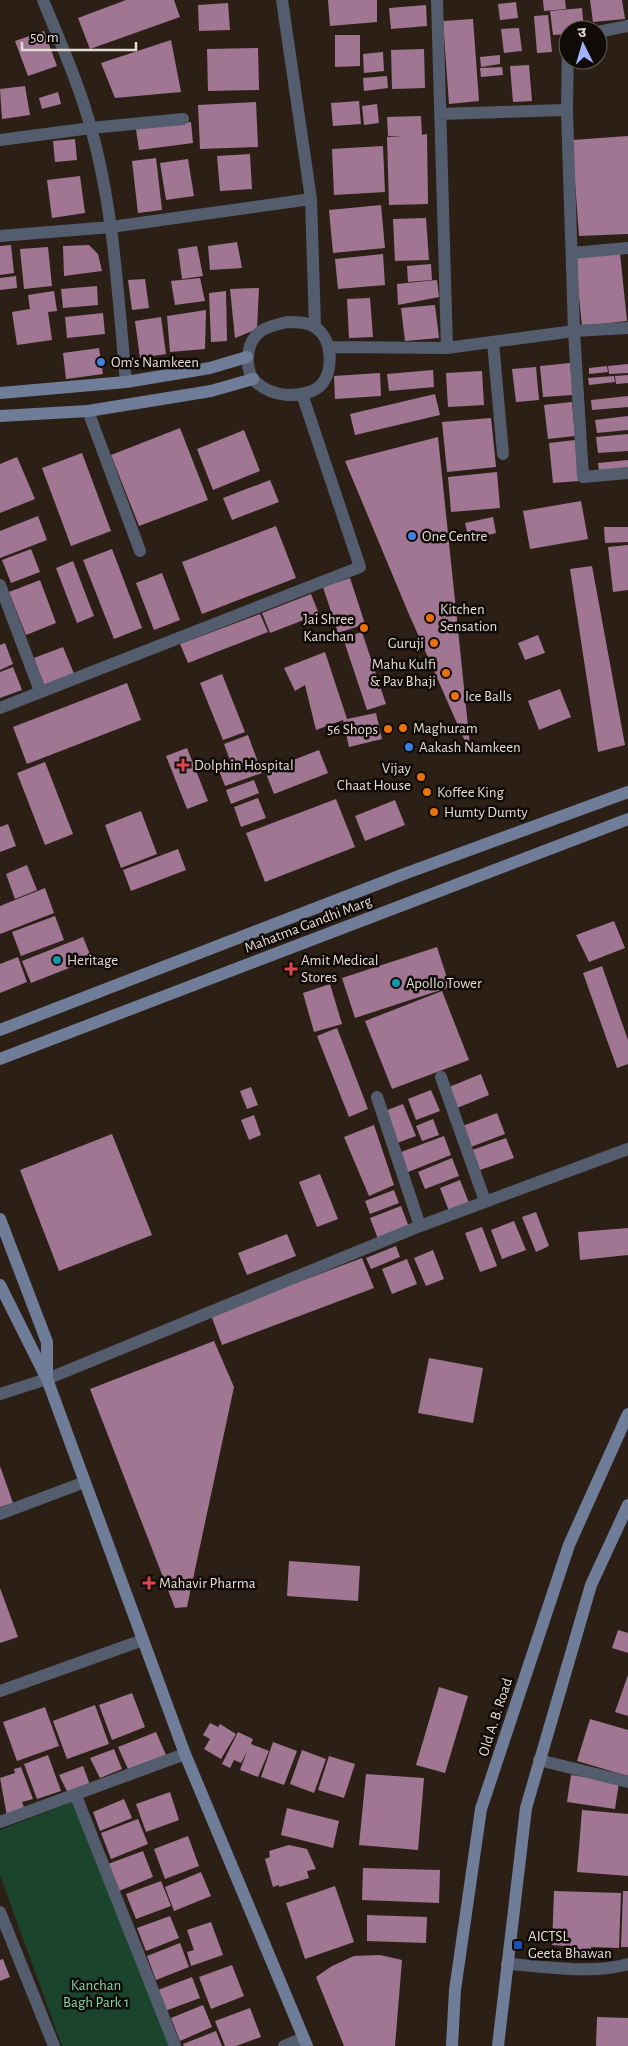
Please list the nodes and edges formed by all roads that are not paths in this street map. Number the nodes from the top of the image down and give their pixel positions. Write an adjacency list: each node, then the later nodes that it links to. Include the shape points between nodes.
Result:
1 (43, 0): 10 (street)
2 (282, 0): 12 (street)
3 (437, 0): 8 (street)
4 (628, 26): 5 (street)
5 (608, 30)
6 (568, 70): 7 (street)
7 (567, 110): 8 (street); 16 (street)
8 (440, 114): 22 (street)
9 (183, 120): 10 (street)
10 (91, 128): 11 (street); 13 (street)
11 (0, 140)
12 (311, 199): 13 (street); 17 (street)
13 (111, 228): 14 (street); 25 (street)
14 (0, 236)
15 (628, 248): 16 (street)
16 (572, 252): 19 (street)
17 (315, 326): 21 (street); 23 (street, via 287,322 261,331)
18 (628, 328): 19 (street)
19 (574, 330): 20 (street); 31 (street, via 583,477)
20 (493, 342): 22 (street); 30 (street)
21 (329, 348): 22 (street); 27 (street, via 328,374 320,386)
22 (447, 348)
23 (247, 357): 24 (street); 25 (main road, via 210,368)
24 (253, 379): 27 (street, via 270,392); 28 (main road, via 212,391)
25 (126, 382): 26 (main road)
26 (0, 393)
27 (302, 394): 34 (street, via 360,567)
28 (88, 412): 29 (main road); 32 (street)
29 (0, 416)
30 (503, 454)
31 (628, 473)
32 (140, 550)
33 (0, 586): 34 (street)
34 (40, 690): 35 (street)
35 (0, 708)
36 (628, 792): 38 (main road, Mahatma Gandhi Marg)
37 (628, 819): 39 (main road, Mahatma Gandhi Marg)
38 (0, 1030)
39 (0, 1059)
40 (441, 1077): 43 (street)
41 (377, 1097): 45 (street)
42 (628, 1149): 43 (street)
43 (485, 1201): 45 (street)
44 (0, 1219): 47 (main road, via 47,1342)
45 (420, 1226): 47 (street)
46 (0, 1285): 47 (main road)
47 (47, 1379): 48 (street); 50 (main road)
48 (0, 1394)
49 (628, 1414): 67 (main road, Old A. B. Road, via 569,1546 481,1809 455,1990)
50 (84, 1482): 52 (street); 53 (main road)
51 (628, 1505): 56 (main road, via 591,1585)
52 (0, 1514)
53 (143, 1640): 54 (street); 55 (main road)
54 (0, 1691)
55 (185, 1754): 58 (street); 63 (main road)
56 (539, 1760): 57 (street); 61 (main road, via 526,1808)
57 (628, 1782)
58 (76, 1796): 59 (street); 65 (street)
59 (0, 1822)
60 (0, 1912): 64 (street)
61 (508, 1964): 62 (street, via 587,1968); 68 (main road)
62 (628, 1964)
63 (305, 2042): 66 (street)
64 (54, 2046)
65 (175, 2046)
66 (284, 2046)
67 (452, 2046)
68 (498, 2046)

